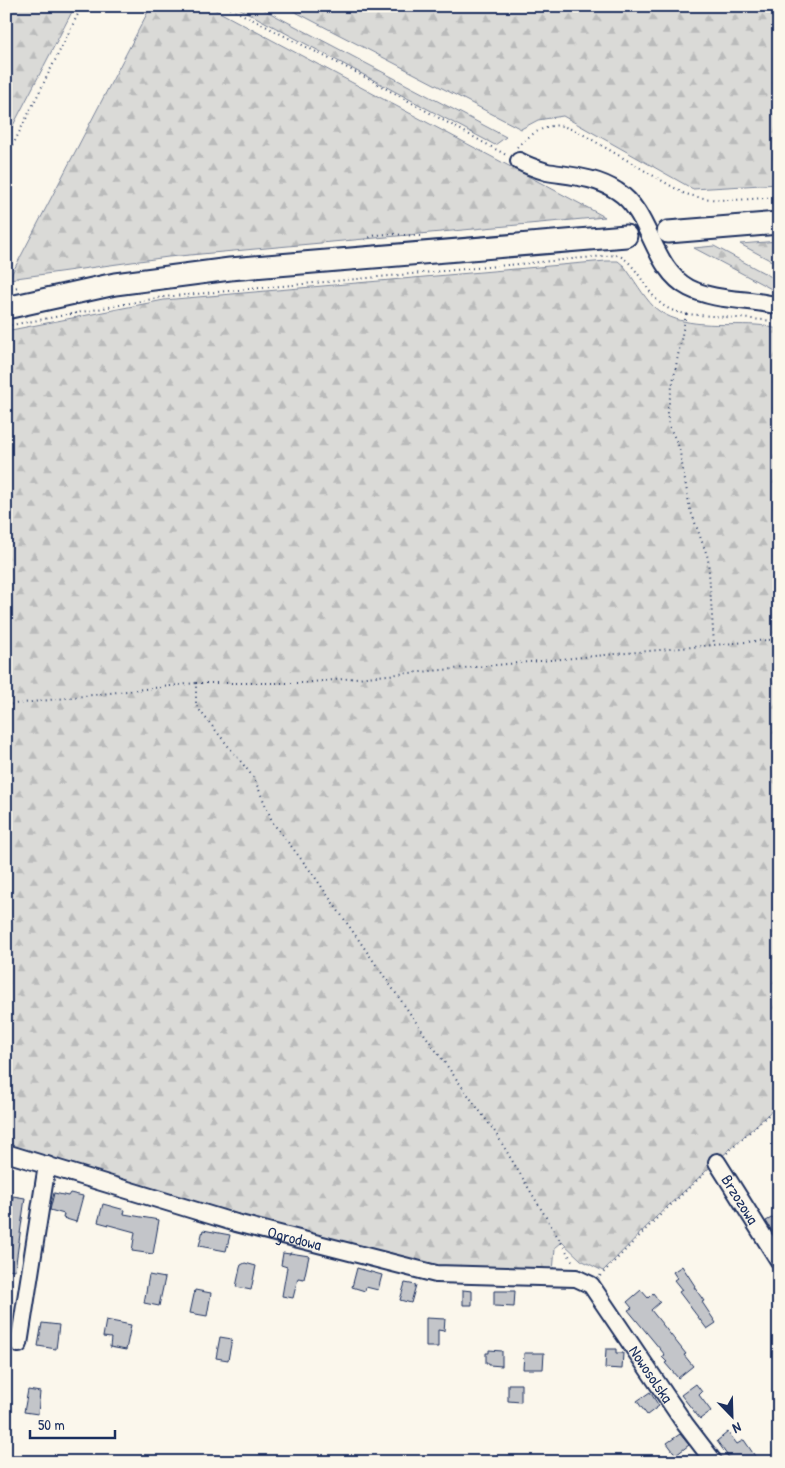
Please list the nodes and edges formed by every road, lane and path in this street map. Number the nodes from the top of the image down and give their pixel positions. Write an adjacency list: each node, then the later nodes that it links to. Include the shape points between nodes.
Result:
1 (82, 6): 3 (path)
2 (226, 6): 4 (path)
3 (6, 159)
4 (516, 160): 5 (path, via 516,149 524,140 548,127 561,126 692,196 721,200); 9 (street, via 546,171 593,180 619,192 639,215 669,271 687,286 719,298)
5 (779, 197)
6 (779, 223): 7 (main road)
7 (668, 232)
8 (626, 236): 10 (main road, via 230,269 115,284)
9 (779, 306)
10 (6, 308)
11 (686, 314): 12 (path); 13 (path, via 664,306 626,259 616,255 163,297); 15 (path, via 667,413 679,447 690,509 708,558)
12 (779, 322)
13 (6, 326)
14 (779, 639): 15 (path)
15 (714, 645): 16 (path, via 301,682)
16 (196, 682): 17 (path); 23 (path, via 196,706 254,778 273,823 312,872 495,1132)
17 (6, 705)
18 (779, 1105): 20 (path)
19 (6, 1153): 21 (street, Ogrodowa)
20 (718, 1162): 22 (street, Brzozowa); 24 (path)
21 (46, 1166): 24 (street, Ogrodowa, via 236,1223 436,1274 576,1278); 25 (street)
22 (779, 1260)
23 (574, 1265)
24 (591, 1285): 26 (street, Nowosolska)
25 (19, 1344)
26 (714, 1462)

